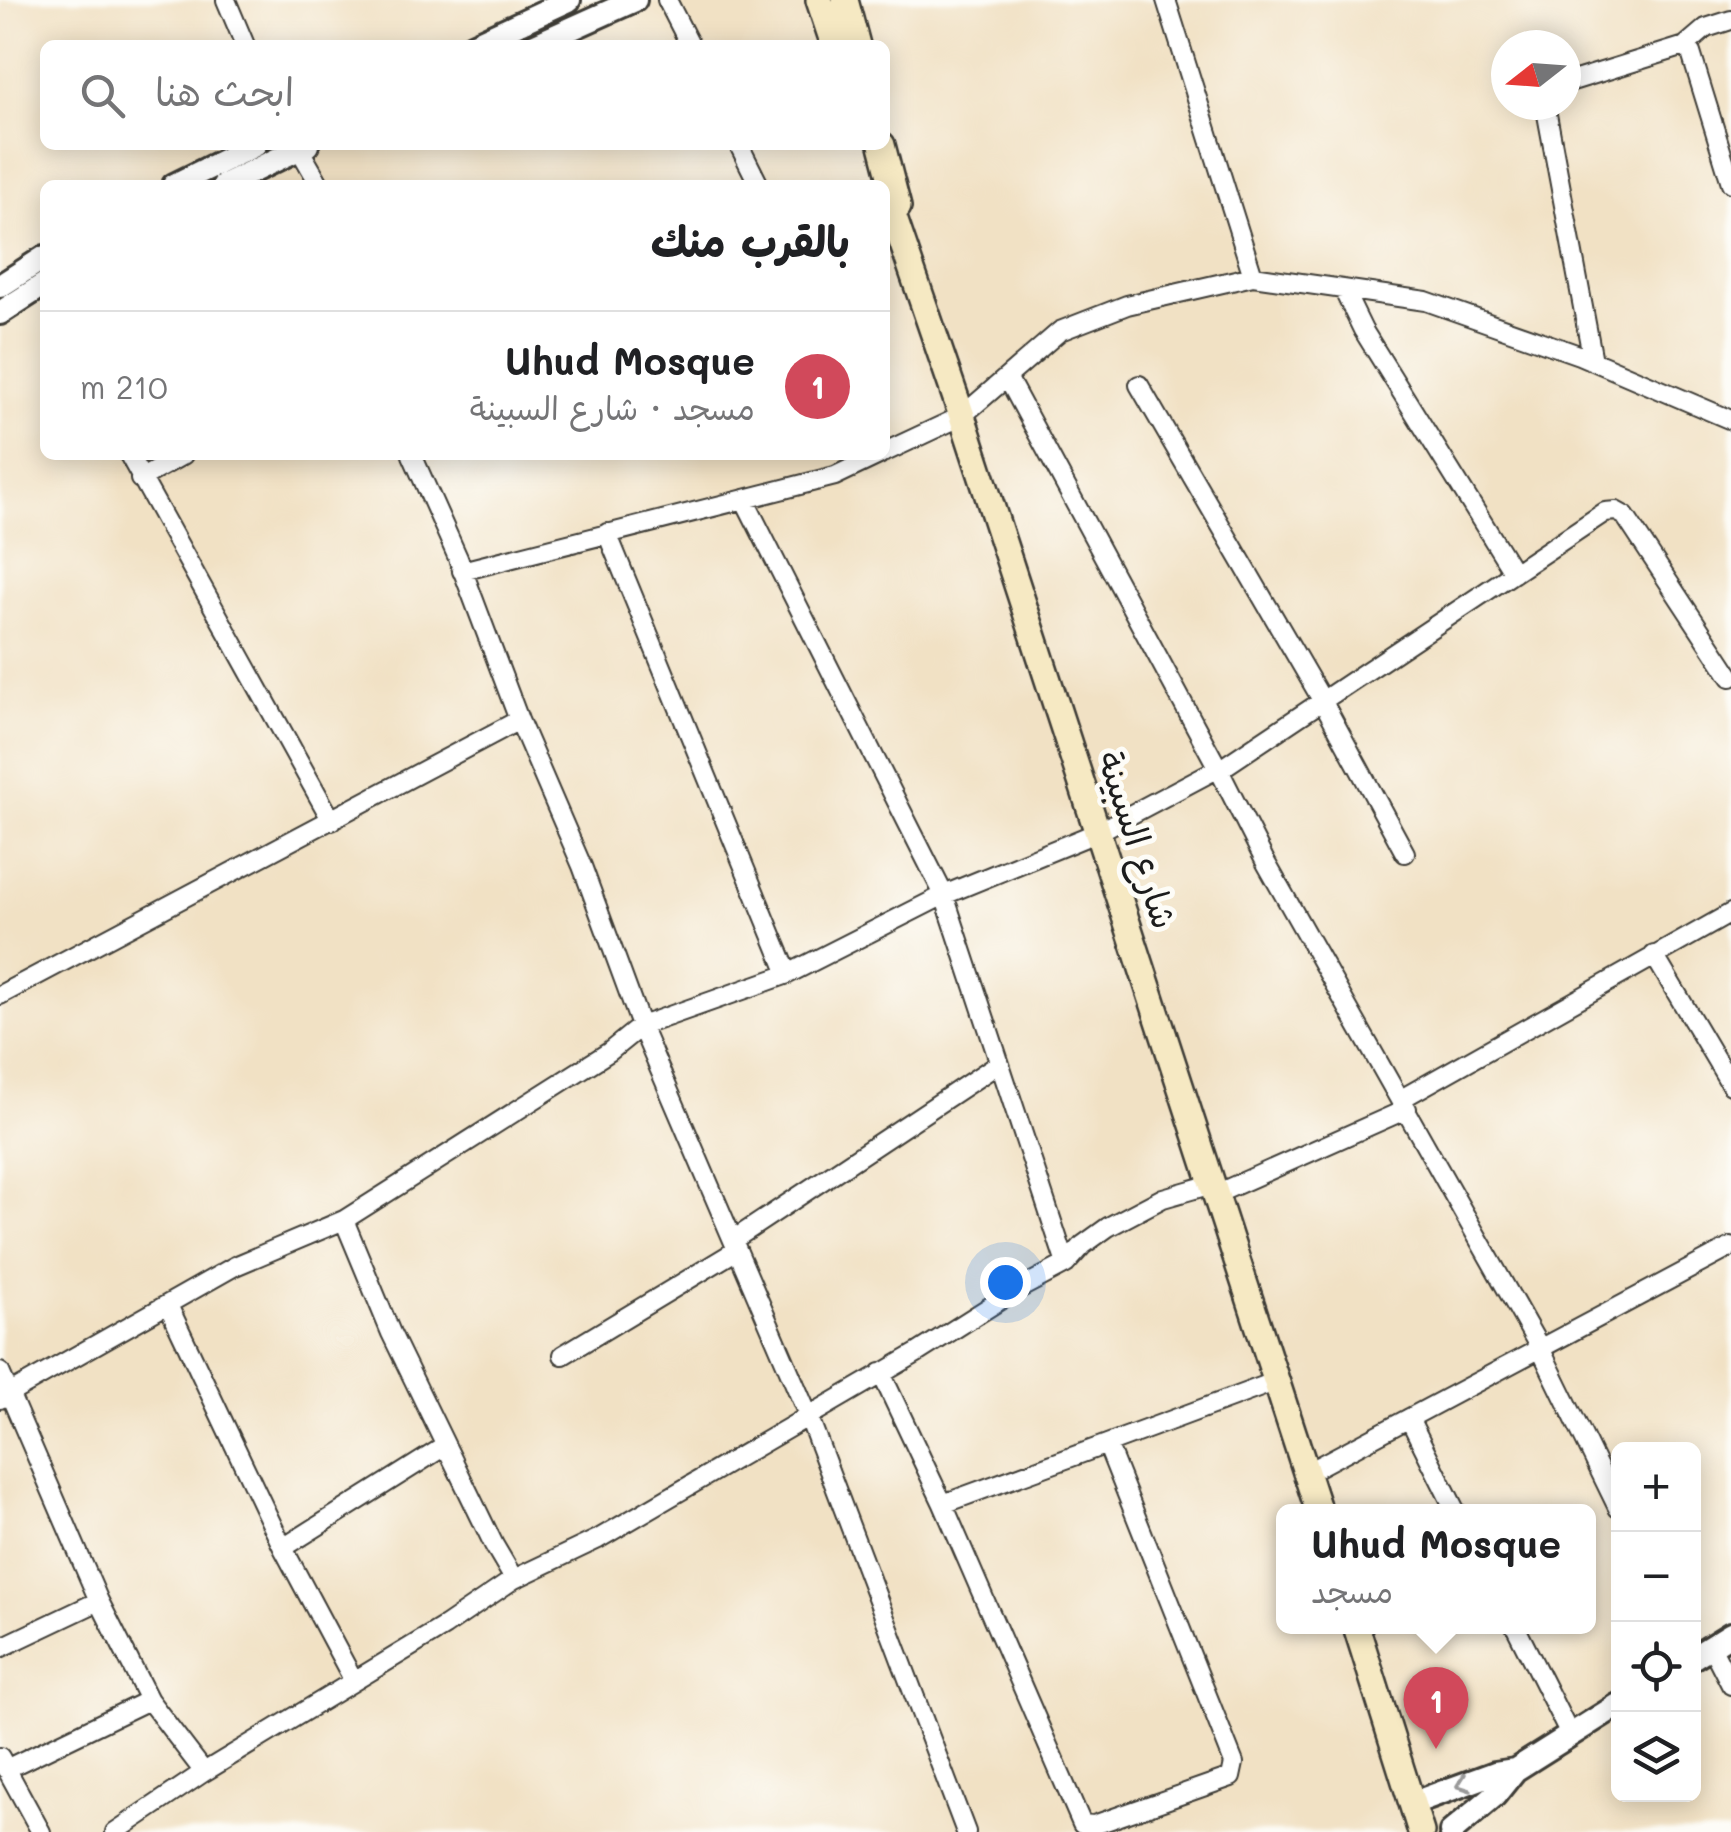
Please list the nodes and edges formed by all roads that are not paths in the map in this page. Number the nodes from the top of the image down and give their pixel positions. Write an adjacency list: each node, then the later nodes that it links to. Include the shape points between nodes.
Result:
1 (226, 0): 9 (street)
2 (570, 0): 10 (street)
3 (635, 0): 11 (street)
4 (667, 0): 12 (street)
5 (819, 0): 13 (main road)
6 (844, 0): 14 (main road)
7 (1166, 0): 32 (street)
8 (1731, 20): 15 (street, via 1706,28)
9 (242, 40)
10 (483, 40)
11 (546, 40)
12 (687, 40)
13 (832, 40)
14 (856, 40)
15 (1685, 46): 16 (street); 29 (street)
16 (1581, 78)
17 (1551, 120): 38 (street)
18 (245, 150): 24 (street)
19 (293, 150): 25 (street)
20 (303, 150): 26 (street)
21 (742, 150): 27 (street)
22 (871, 150): 28 (main road)
23 (883, 150): 36 (main road)
24 (184, 180)
25 (234, 180)
26 (318, 180)
27 (758, 180)
28 (880, 180)
29 (1731, 183)
30 (890, 207): 36 (main road, شارع السبينة)
31 (40, 261): 33 (street)
32 (1253, 276): 35 (street); 39 (street, via 1127,305 1060,331)
33 (0, 286)
34 (40, 287): 37 (street)
35 (1343, 289): 38 (street, via 1426,301); 52 (street)
36 (918, 290): 41 (main road, شارع السبينة)
37 (0, 313)
38 (1593, 361): 42 (street)
39 (1007, 377): 41 (street); 56 (street)
40 (1139, 385): 54 (street)
41 (962, 416): 43 (street); 58 (main road, شارع السبينة)
42 (1731, 420)
43 (890, 450)
44 (131, 460): 48 (street)
45 (174, 460): 48 (street)
46 (414, 460): 51 (street)
47 (869, 460): 49 (street, via 835,476)
48 (140, 479): 57 (street)
49 (744, 499): 50 (street); 60 (street)
50 (607, 533): 51 (street); 63 (street)
51 (462, 572): 55 (street)
52 (1514, 573): 53 (street, via 1616,511); 54 (street)
53 (1731, 677)
54 (1322, 700): 56 (street); 59 (street)
55 (519, 720): 57 (street); 65 (street)
56 (1219, 770): 58 (street); 68 (street)
57 (332, 821): 64 (street)
58 (1098, 832): 60 (street); 69 (main road, شارع السبينة)
59 (1405, 852)
60 (944, 896): 63 (street); 66 (street)
61 (1731, 912): 62 (street)
62 (1654, 955): 67 (street); 68 (street)
63 (788, 974): 65 (street)
64 (0, 995)
65 (641, 1026): 70 (street); 71 (street)
66 (998, 1064): 71 (street); 73 (street)
67 (1731, 1086)
68 (1404, 1104): 69 (street); 75 (street)
69 (1214, 1189): 73 (street, via 1163,1198 1108,1226); 79 (main road, شارع السبينة)
70 (344, 1220): 74 (street, via 235,1266); 84 (street)
71 (735, 1245): 76 (street); 81 (street)
72 (1731, 1247): 75 (street)
73 (1066, 1264): 78 (street)
74 (168, 1305): 80 (street); 90 (street)
75 (1540, 1348): 82 (street); 86 (street)
76 (564, 1355)
77 (0, 1372): 80 (street)
78 (881, 1373): 81 (street); 87 (street)
79 (1276, 1381): 83 (street); 85 (main road, شارع السبينة)
80 (6, 1397): 92 (street)
81 (808, 1415): 91 (street, via 598,1539); 108 (street)
82 (1409, 1418): 85 (street); 89 (street)
83 (1108, 1444): 87 (street); 87 (street, via 1234,1763 1231,1777 1082,1824)
84 (446, 1446): 90 (street); 91 (street)
85 (1306, 1473): 88 (main road, شارع السبينة)
86 (1611, 1494)
87 (943, 1504)
88 (1316, 1504)
89 (1452, 1504)
90 (282, 1548): 97 (street)
91 (514, 1579): 97 (street)
92 (98, 1601): 96 (street); 99 (street)
93 (1359, 1634): 105 (main road)
94 (1519, 1634): 101 (street)
95 (1712, 1646): 98 (street)
96 (0, 1648)
97 (354, 1681): 104 (street)
98 (1731, 1685)
99 (149, 1700): 102 (street); 104 (street)
100 (1611, 1709): 101 (street)
101 (1570, 1735): 103 (street)
102 (3, 1763): 106 (street)
103 (1515, 1770): 105 (street, one-way to 105); 110 (street)
104 (204, 1772): 107 (street)
105 (1413, 1803): 109 (main road)
106 (41, 1832)
107 (115, 1832)
108 (966, 1832)
109 (1422, 1832)
110 (1451, 1832)

